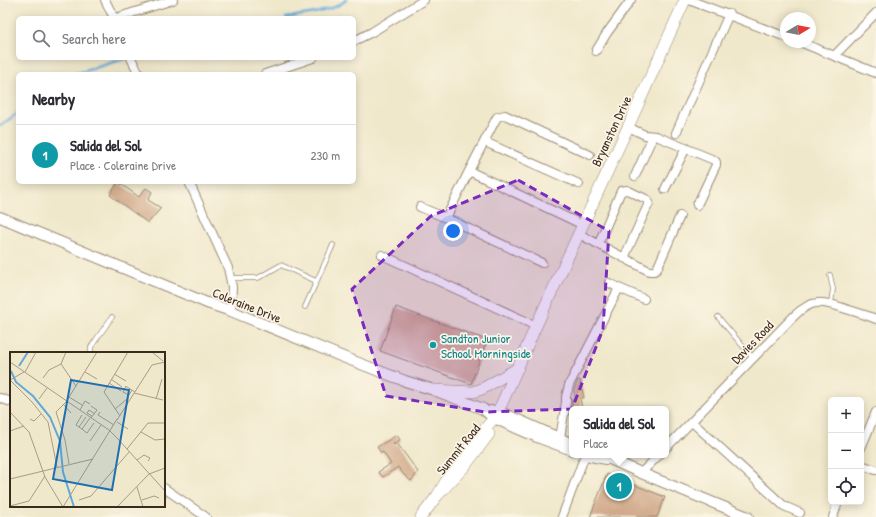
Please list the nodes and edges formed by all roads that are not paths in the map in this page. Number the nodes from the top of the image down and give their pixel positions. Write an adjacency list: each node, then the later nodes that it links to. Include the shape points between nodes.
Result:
1 (105, 0): 9 (street)
2 (173, 0): 10 (street)
3 (424, 0): 12 (street)
4 (631, 0): 14 (street)
5 (685, 0): 21 (main road, Bryanston Drive)
6 (689, 0): 8 (street)
7 (876, 13): 15 (street)
8 (729, 14): 11 (street); 22 (street)
9 (114, 16)
10 (121, 16)
11 (780, 35)
12 (356, 40)
13 (816, 48): 15 (street)
14 (596, 51)
15 (835, 55): 20 (street)
16 (132, 60): 18 (street)
17 (307, 60): 19 (street)
18 (138, 72)
19 (271, 72)
20 (876, 73)
21 (628, 127): 23 (street); 37 (main road, Bryanston Drive)
22 (676, 133)
23 (653, 136): 25 (street); 28 (street)
24 (485, 142): 26 (street, via 497,118 505,115); 27 (street); 30 (street)
25 (686, 148): 31 (street); 32 (street, via 716,162)
26 (590, 155)
27 (469, 171): 36 (street); 37 (street)
28 (635, 176)
29 (190, 184): 45 (street)
30 (579, 184)
31 (664, 189)
32 (697, 205)
33 (420, 207): 36 (street)
34 (680, 216): 41 (street, via 657,269 650,271)
35 (0, 217): 52 (street, Coleraine Drive)
36 (446, 218): 42 (street)
37 (581, 229): 41 (street); 43 (main road, Bryanston Drive)
38 (601, 238): 41 (street, via 621,191 627,190 648,200 649,203)
39 (333, 245): 46 (lane)
40 (382, 255): 56 (street)
41 (624, 258)
42 (542, 263)
43 (561, 273): 56 (main road, Bryanston Drive); 64 (main road, Bryanston Drive, via 526,366)
44 (830, 275): 50 (lane, via 833,289)
45 (231, 278): 46 (lane, via 258,278 281,266); 52 (street)
46 (316, 281): 51 (lane)
47 (609, 283): 48 (street)
48 (619, 288): 49 (street); 67 (street, via 569,385 566,397)
49 (644, 299)
50 (831, 303): 55 (street, Davies Road); 58 (street, Davies Road, via 817,302 799,311)
51 (305, 307)
52 (231, 311): 60 (street, Coleraine Drive, via 343,357)
53 (112, 317): 57 (lane, via 91,347)
54 (718, 317): 58 (lane)
55 (876, 319)
56 (536, 326): 59 (main road, Bryanston Drive)
57 (91, 352)
58 (753, 358): 65 (street, Davies Road)
59 (518, 368): 60 (main road, via 473,392); 64 (main road, Bryanston Drive)
60 (434, 390): 64 (street, Coleraine Drive)
61 (0, 398): 62 (street)
62 (10, 402)
63 (876, 412): 66 (street)
64 (497, 415): 67 (street, Coleraine Drive, via 537,437); 79 (main road, Summit Road, via 465,466)
65 (692, 422): 68 (street, Davies Road); 77 (street, via 784,506)
66 (864, 441)
67 (568, 444)
68 (669, 445)
69 (584, 458): 80 (street)
70 (606, 458): 74 (street)
71 (655, 458): 74 (street)
72 (864, 466): 73 (street)
73 (876, 470)
74 (641, 473): 81 (street)
75 (165, 489): 78 (street)
76 (837, 505): 82 (street)
77 (800, 513)
78 (206, 517)
79 (421, 517)
80 (562, 517)
81 (748, 517)
82 (833, 517)

